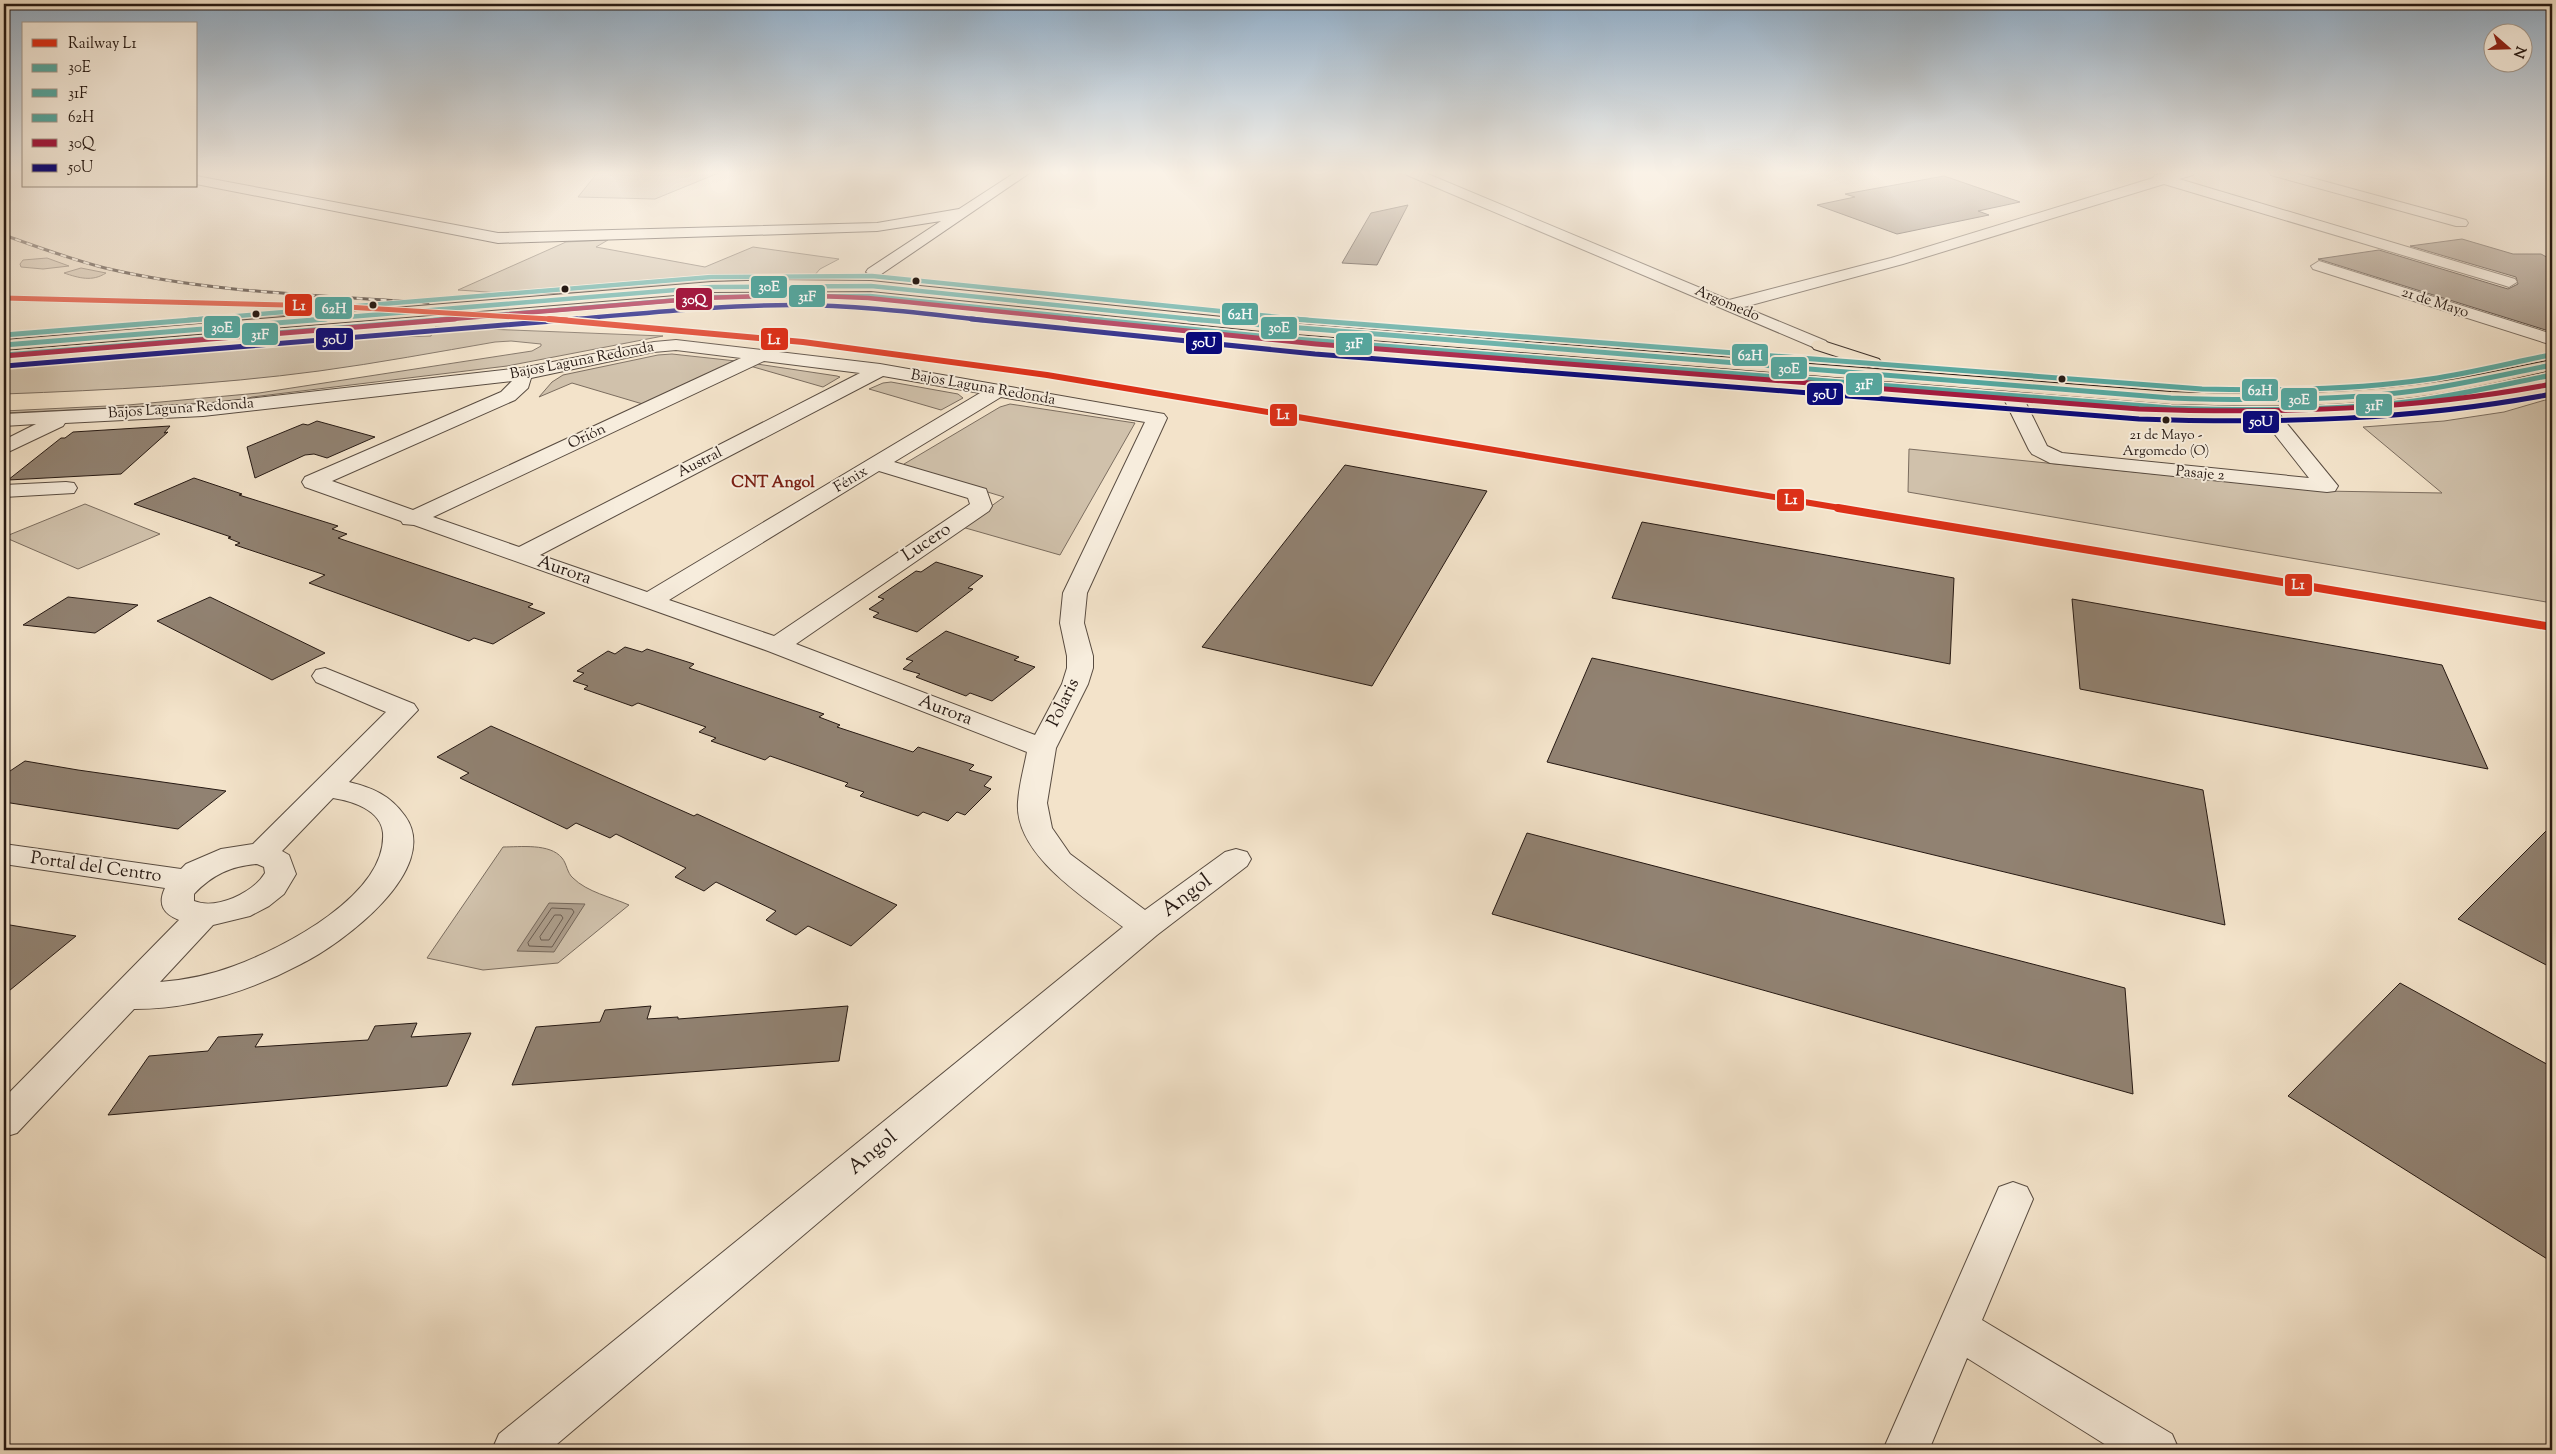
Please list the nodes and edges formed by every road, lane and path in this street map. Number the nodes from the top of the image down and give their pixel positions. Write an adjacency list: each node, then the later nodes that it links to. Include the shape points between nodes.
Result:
1 (916, 240): 6 (street)
2 (923, 240): 6 (street)
3 (1574, 240): 12 (street, Argomedo)
4 (1966, 240): 12 (street)
5 (2367, 240): 9 (street)
6 (920, 242): 8 (street)
7 (2319, 266): 13 (street, 21 de Mayo)
8 (874, 272): 10 (main road); 11 (main road)
9 (2509, 282)
10 (832, 285): 11 (main road); 14 (main road, via 748,285)
11 (889, 288): 19 (main road, via 1262,326)
12 (1730, 305): 15 (street, Argomedo)
13 (2552, 340)
14 (4, 345)
15 (1820, 345): 19 (main road, via 1826,358); 22 (main road)
16 (763, 355): 20 (street, Bajos Laguna Redonda); 21 (street, Bajos Laguna Redonda, via 676,345 654,346); 35 (street, Orión)
17 (4, 356): 23 (main road, via 605,306 748,296 840,296 1316,344)
18 (2552, 364): 22 (main road, via 2416,391 2269,400 2097,393)
19 (1819, 369): 22 (main road); 23 (main road)
20 (880, 370): 25 (street, Bajos Laguna Redonda); 36 (street, Austral)
21 (522, 374): 28 (street, Bajos Laguna Redonda, via 203,410); 35 (street, Aurora, via 521,384 508,396 313,482)
22 (1921, 378)
23 (1778, 380): 26 (main road)
24 (2552, 384): 27 (main road, via 2436,404)
25 (999, 390): 29 (street, Bajos Laguna Redonda); 32 (street, Fénix)
26 (2014, 399): 27 (main road, via 2139,409); 27 (street, Pasaje 2, via 2039,450 2057,459 2327,486)
27 (2268, 413)
28 (65, 417): 30 (street, Bajos Laguna Redonda); 31 (street)
29 (1157, 418): 40 (street, Polaris, via 1075,593 1072,623 1080,668)
30 (4, 420)
31 (4, 448)
32 (878, 464): 37 (street, Fénix); 38 (street, Lucero, via 978,494 981,506)
33 (66, 488): 34 (street)
34 (4, 491)
35 (411, 518): 36 (street, Aurora)
36 (520, 556): 37 (street, Aurora)
37 (651, 600): 38 (street, Aurora)
38 (777, 646): 40 (street, Aurora)
39 (325, 676): 41 (street, via 404,710)
40 (1042, 748): 47 (street, Polaris, via 1032,803 1037,829 1059,861)
41 (326, 788): 42 (street); 48 (street, via 362,795 378,803 391,815 399,832 398,851 387,875 371,897 345,921 275,963 240,977 173,994)
42 (262, 853): 45 (street, Portal del Centro, via 243,854 213,863); 46 (street, Portal del Centro, via 276,857 281,863 283,869 276,883 249,904 221,914)
43 (4, 854): 45 (street, Portal del Centro)
44 (1236, 860): 47 (street, Angol)
45 (188, 881): 46 (street, Portal del Centro, via 177,896 179,908)
46 (203, 916): 48 (street)
47 (1145, 927): 52 (street, Angol)
48 (125, 996): 49 (street)
49 (4, 1122)
50 (2013, 1200): 51 (street)
51 (1958, 1329): 53 (street); 54 (street)
52 (515, 1450)
53 (1906, 1450)
54 (2156, 1450)

